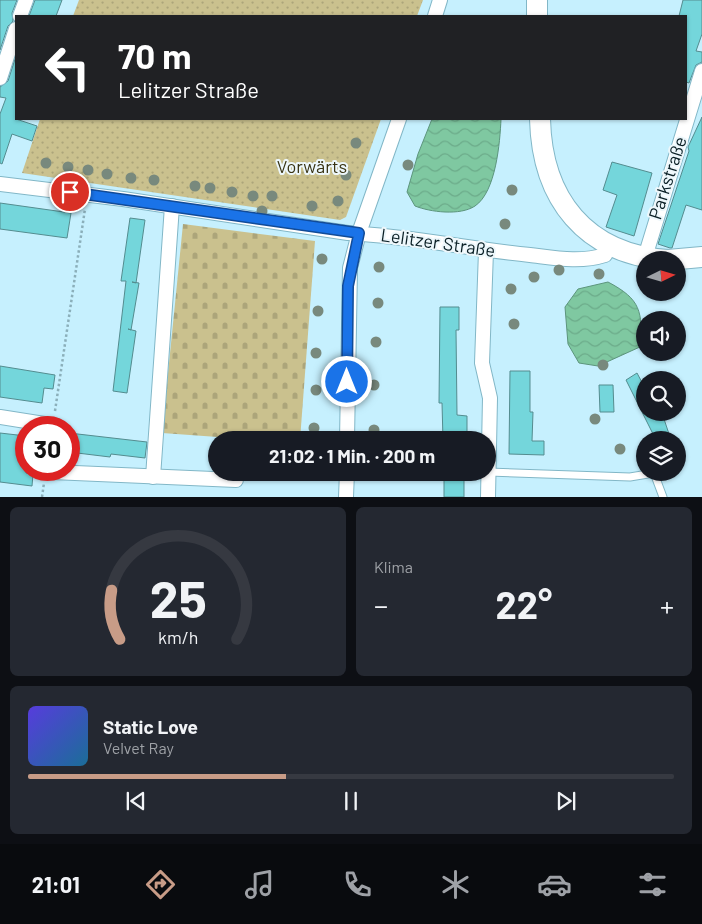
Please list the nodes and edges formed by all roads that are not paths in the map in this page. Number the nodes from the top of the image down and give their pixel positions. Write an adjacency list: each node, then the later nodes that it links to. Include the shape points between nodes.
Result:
1 (26, 0): 4 (street)
2 (440, 0): 5 (street)
3 (537, 0): 6 (main road)
4 (20, 15)
5 (435, 15)
6 (537, 15)
7 (15, 32): 9 (street)
8 (702, 71): 12 (street, Parkstraße)
9 (0, 78)
10 (399, 120): 16 (street)
11 (540, 120): 17 (main road, via 544,161 554,189 571,216 591,235)
12 (687, 120)
13 (687, 120): 19 (street, Parkstraße)
14 (0, 184): 15 (street, Lelitzer Straße)
15 (172, 206): 16 (street, Lelitzer Straße); 29 (street)
16 (359, 233): 18 (street, Lelitzer Straße); 25 (street, via 348,286)
17 (610, 246): 18 (street, Lelitzer Straße, via 605,255 581,260); 20 (main road)
18 (486, 251): 26 (street, via 482,362 490,398)
19 (647, 251)
20 (636, 254)
21 (702, 257): 22 (main road)
22 (686, 258)
23 (0, 417): 24 (street)
24 (15, 419)
25 (347, 431)
26 (489, 431)
27 (496, 472): 35 (lane, via 630,476 654,473)
28 (80, 473): 29 (street)
29 (153, 477): 30 (street)
30 (208, 479)
31 (346, 481): 33 (street)
32 (488, 481): 34 (street)
33 (346, 496)
34 (488, 496)
35 (663, 496)

